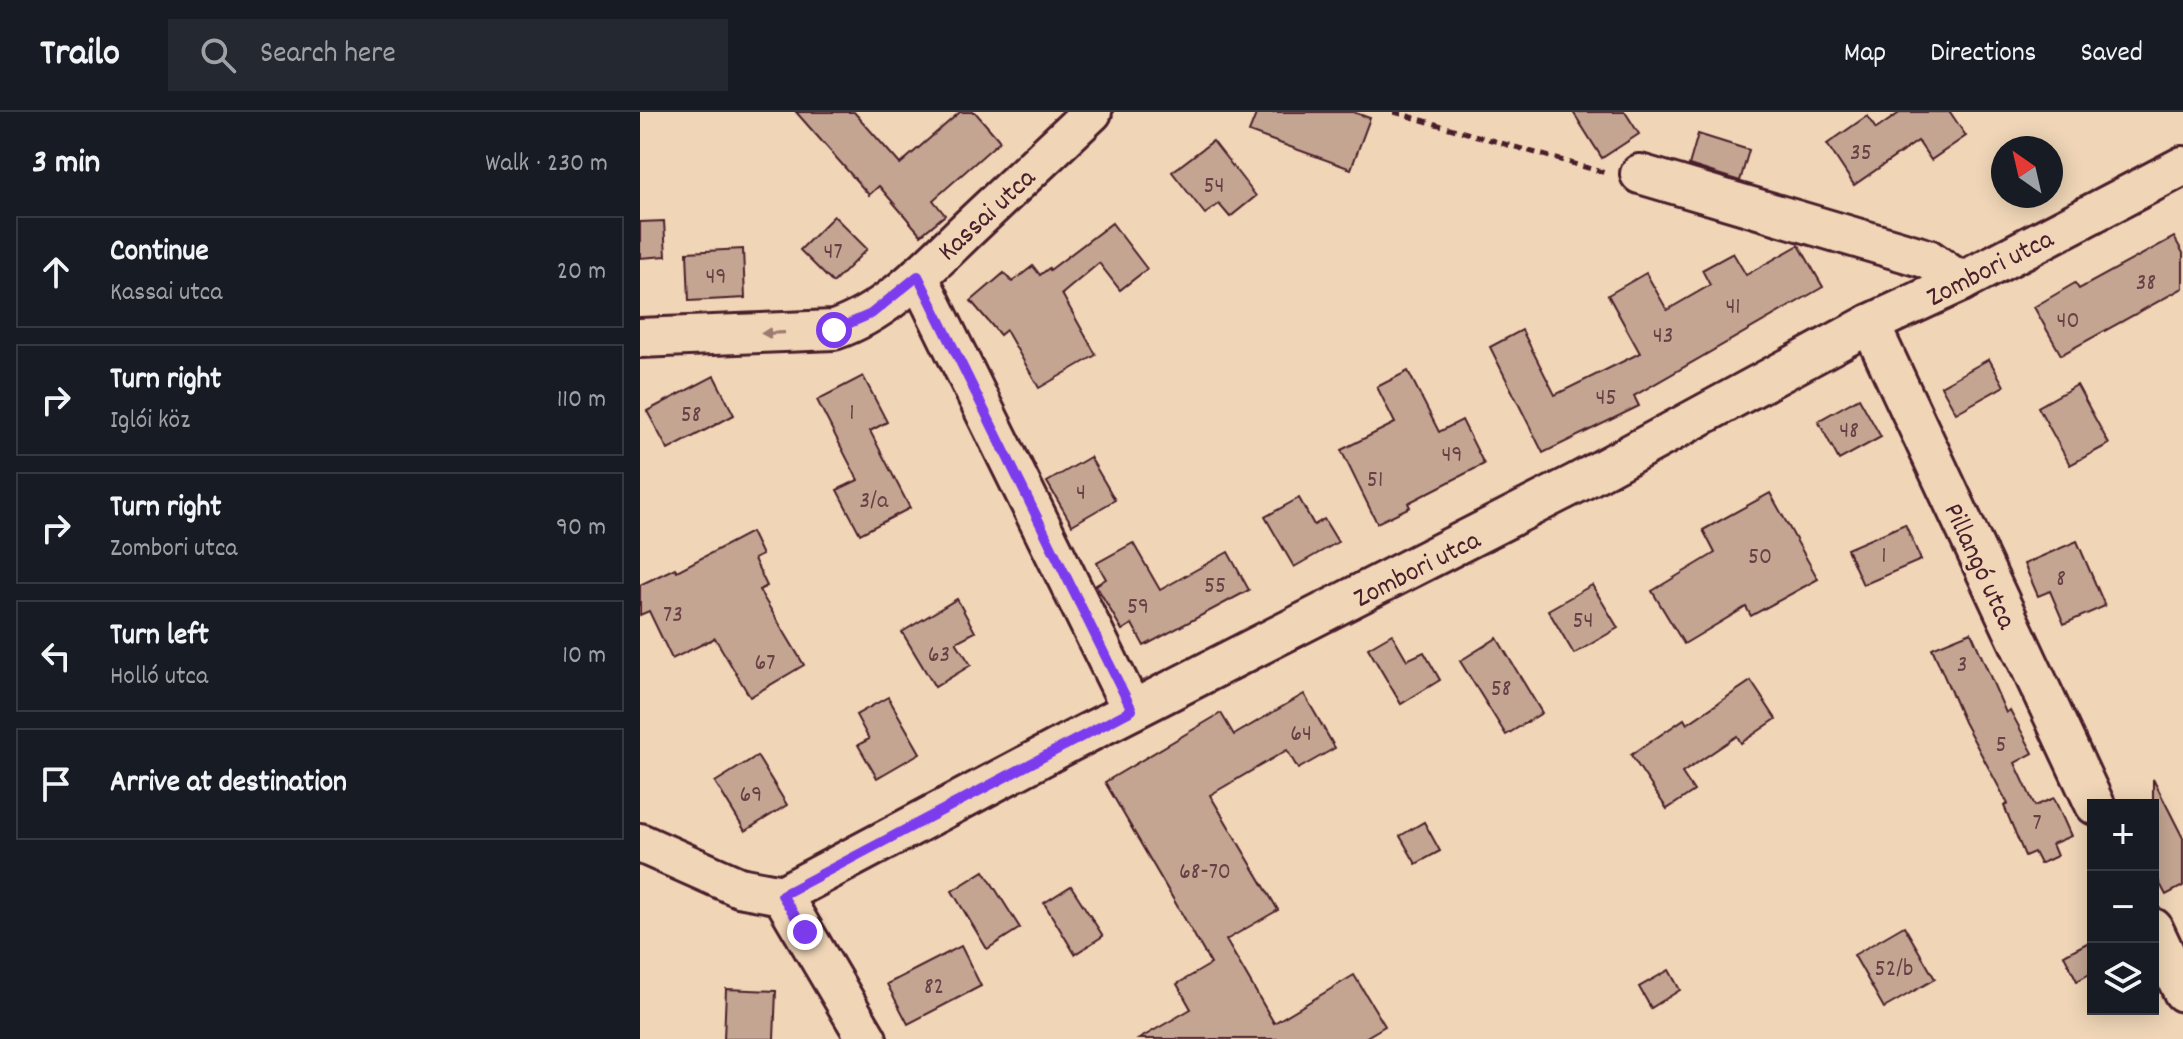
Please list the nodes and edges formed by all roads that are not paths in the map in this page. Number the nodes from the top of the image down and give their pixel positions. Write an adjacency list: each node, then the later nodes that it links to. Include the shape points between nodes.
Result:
1 (1092, 112): 4 (street, Kassai utca)
2 (1640, 174): 5 (street, via 1928,259)
3 (2179, 178): 5 (street, Zombori utca)
4 (918, 276): 7 (street, Kassai utca, one-way to 7, via 871,314 834,330); 8 (street)
5 (1961, 282): 6 (street, Zombori utca)
6 (1870, 324): 8 (street, Zombori utca, via 1577,483); 9 (street, Pillangó utca)
7 (640, 338)
8 (1132, 710): 11 (street, Zombori utca)
9 (2092, 799)
10 (640, 843): 11 (street, via 739,887)
11 (782, 895): 14 (street)
12 (2159, 941): 13 (street)
13 (2183, 992)
14 (867, 1039)

